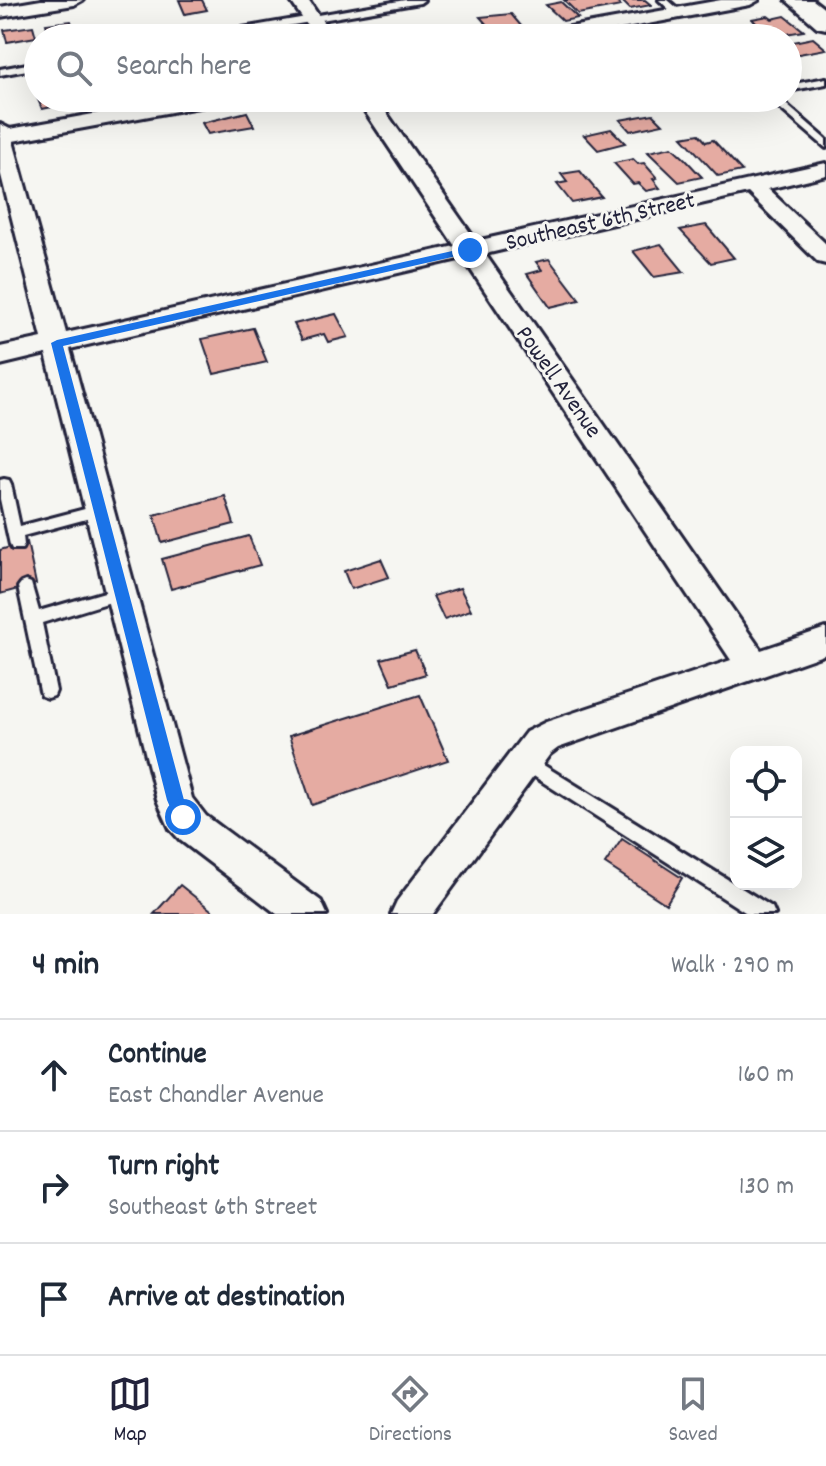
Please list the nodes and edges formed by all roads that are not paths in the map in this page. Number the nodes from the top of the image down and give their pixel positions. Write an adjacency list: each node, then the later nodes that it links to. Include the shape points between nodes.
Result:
1 (74, 0): 7 (street)
2 (299, 0): 9 (street)
3 (420, 0): 9 (lane)
4 (663, 0): 8 (lane)
5 (750, 0): 8 (street)
6 (798, 0): 10 (street)
7 (0, 12)
8 (678, 13): 13 (street)
9 (312, 20): 11 (lane); 12 (street)
10 (826, 22)
11 (288, 24)
12 (315, 24)
13 (618, 24)
14 (24, 68): 15 (lane)
15 (0, 72)
16 (826, 81): 17 (lane)
17 (802, 85)
18 (132, 112): 21 (street)
19 (376, 112): 25 (street, Powell Avenue)
20 (789, 112): 22 (lane)
21 (1, 134): 27 (street)
22 (826, 145)
23 (826, 169): 24 (street, Southeast 6th Street)
24 (753, 186): 25 (street, Southeast 6th Street); 26 (street)
25 (470, 250): 27 (street, Southeast 6th Street); 35 (street, Powell Avenue)
26 (826, 257)
27 (57, 343): 28 (street, Southeast 6th Street); 30 (street)
28 (0, 356)
29 (4, 484): 30 (lane, via 16,539)
30 (100, 510): 32 (street)
31 (26, 587): 33 (lane)
32 (122, 593): 33 (lane); 38 (street, via 183,817)
33 (33, 619): 36 (lane)
34 (826, 641): 35 (street)
35 (753, 665): 37 (street, via 546,737)
36 (48, 691)
37 (524, 761): 39 (street); 40 (lane)
38 (308, 914)
39 (410, 914)
40 (765, 914)

